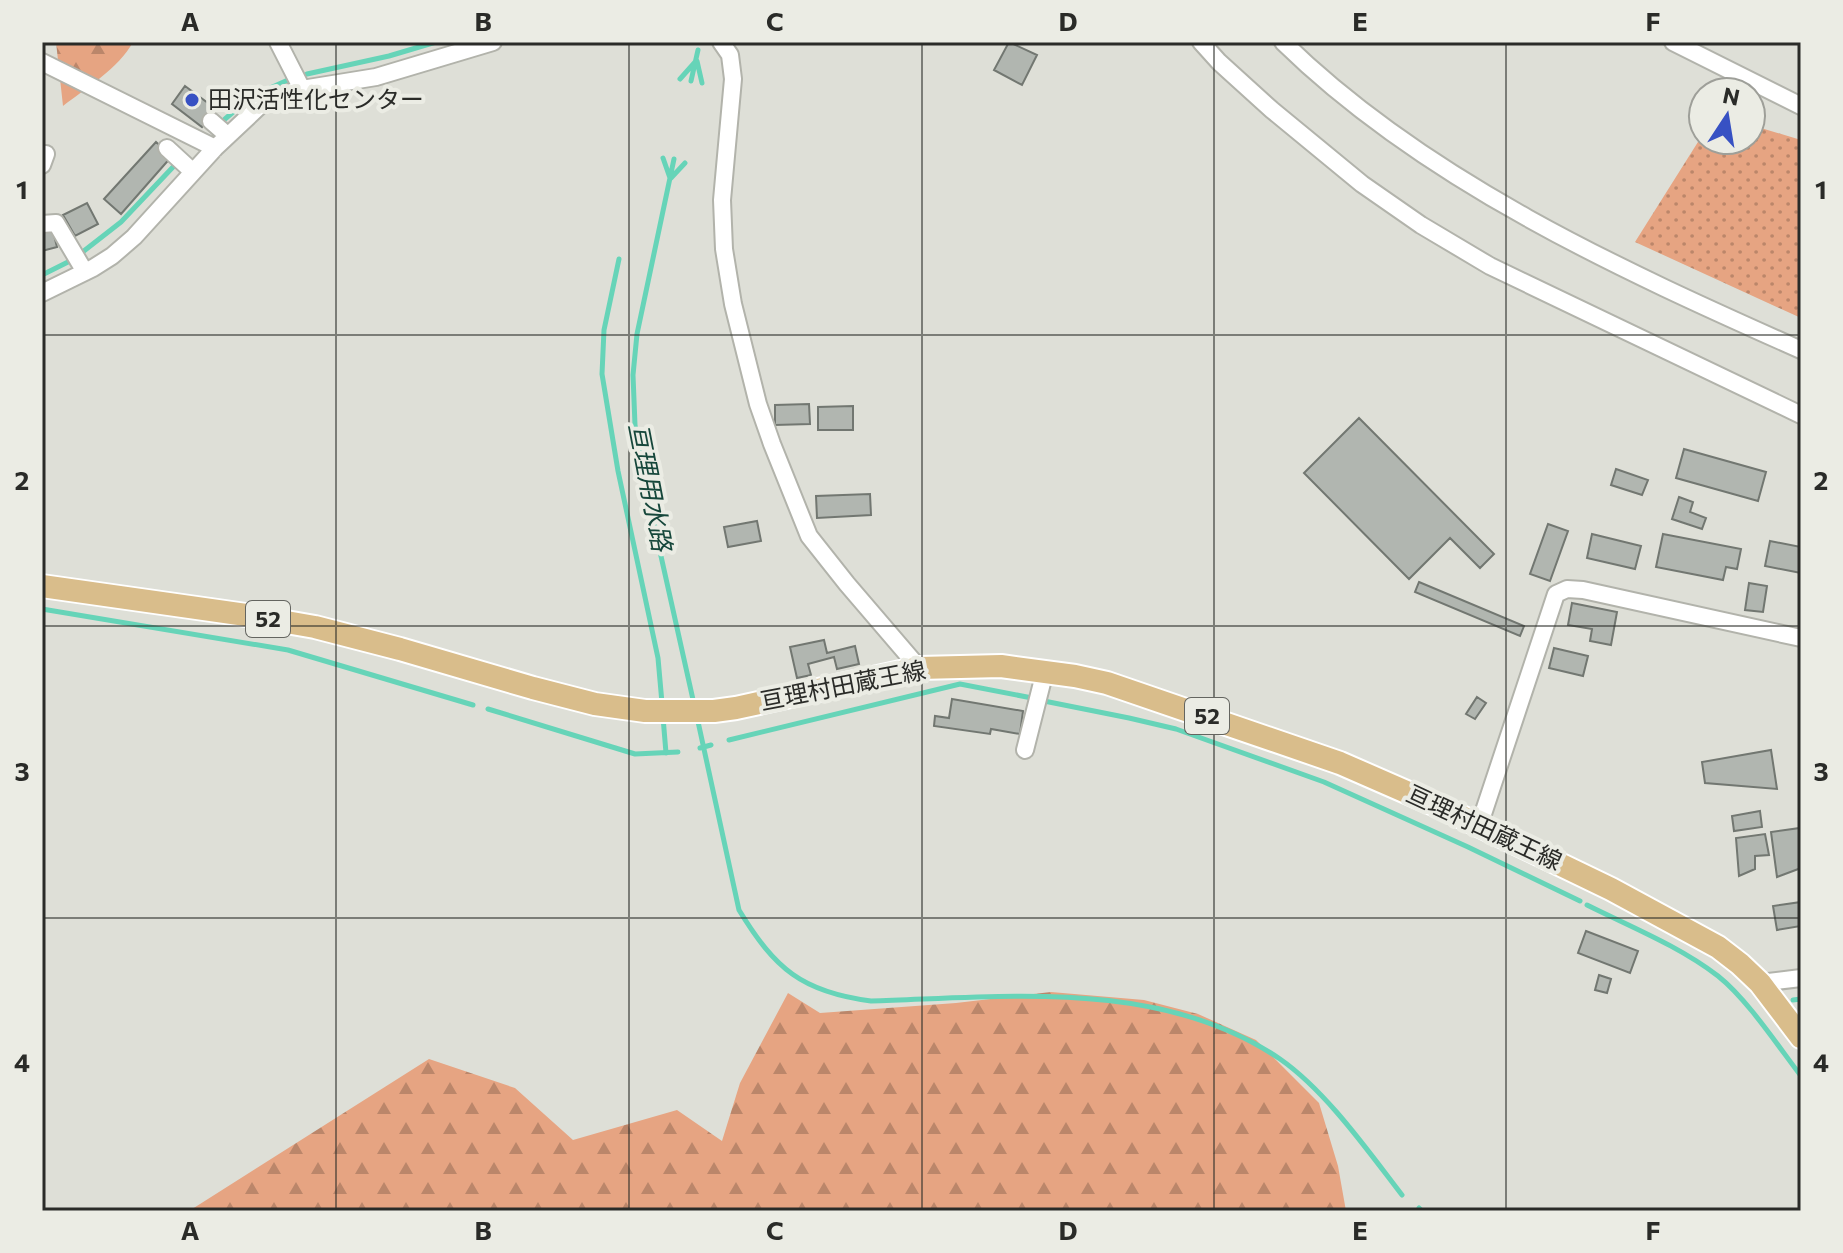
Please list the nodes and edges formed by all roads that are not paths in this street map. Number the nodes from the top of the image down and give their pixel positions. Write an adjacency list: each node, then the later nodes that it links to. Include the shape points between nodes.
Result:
1 (278, 42): 8 (street)
2 (493, 42): 8 (street, via 376,77)
3 (721, 42): 21 (street, via 730,55 733,79 722,200 724,249 758,404 809,536)
4 (1201, 42): 18 (street, via 1272,110 1421,225 1490,266)
5 (1283, 42): 17 (street, via 1409,145 1492,198)
6 (1673, 42): 9 (street)
7 (42, 62): 11 (street)
8 (302, 89): 11 (street, via 266,100)
9 (1801, 106)
10 (211, 121): 11 (street)
11 (221, 142): 13 (street)
12 (167, 148): 13 (street)
13 (192, 171): 15 (street, via 134,237)
14 (42, 224): 15 (street, via 56,223)
15 (85, 272): 16 (street)
16 (42, 294)
17 (1801, 350)
18 (1801, 415)
19 (42, 586): 21 (main road, 亘理村田蔵王線 / 52, via 315,627 595,704 645,711 736,708)
20 (1801, 638): 24 (street, via 1583,590 1556,594)
21 (919, 668): 22 (main road, 亘理村田蔵王線 / 52)
22 (1045, 671): 23 (street); 24 (main road, 亘理村田蔵王線 / 52, via 1132,691 1327,758)
23 (1025, 750)
24 (1479, 826): 26 (main road, 亘理村田蔵王線 / 52, via 1672,921 1718,947)
25 (1801, 978): 26 (street)
26 (1760, 983): 27 (main road, 亘理村田蔵王線 / 52)
27 (1801, 1037)

